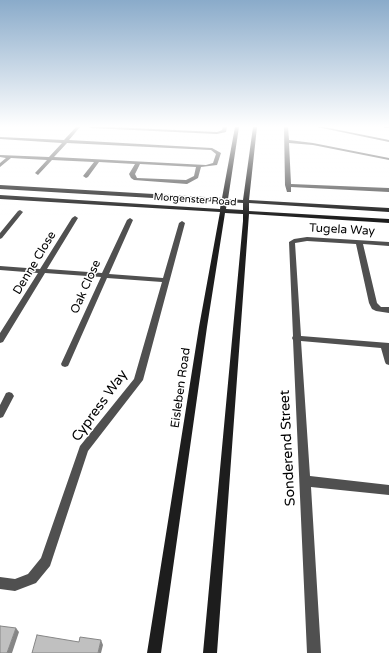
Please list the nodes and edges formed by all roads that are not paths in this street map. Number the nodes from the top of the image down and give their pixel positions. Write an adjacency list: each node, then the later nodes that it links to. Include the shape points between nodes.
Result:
1 (9, 157): 10 (street)
2 (40, 157): 7 (street)
3 (218, 157): 11 (street, via 213,165)
4 (232, 157): 19 (main road, Eisleben Road)
5 (251, 157): 20 (main road)
6 (287, 157): 14 (street)
7 (51, 158): 8 (street); 12 (street)
8 (97, 161): 9 (street); 13 (street)
9 (138, 163): 11 (street); 11 (street, via 132,174 139,179 189,181 196,177)
10 (0, 166)
11 (199, 166)
12 (38, 174)
13 (86, 176)
14 (288, 185): 16 (street); 17 (street)
15 (0, 187): 19 (main road, Morgenster Road)
16 (389, 190)
17 (288, 191)
18 (0, 197): 22 (main road, Morgenster Road)
19 (224, 200): 20 (main road, Morgenster Road); 22 (main road, Eisleben Road)
20 (246, 202): 21 (main road, Morgenster Road); 24 (main road)
21 (389, 210)
22 (222, 211): 24 (main road, Morgenster Road); 48 (main road, Eisleben Road)
23 (20, 212): 29 (street)
24 (246, 212): 27 (main road, Morgenster Road); 49 (main road)
25 (75, 218): 34 (street, Denne Close)
26 (130, 220): 35 (street, Oak Close)
27 (389, 221)
28 (182, 223): 36 (street, Cypress Way)
29 (0, 237)
30 (293, 241): 31 (street, Tugela Way, via 307,239); 38 (street, Sonderend Street)
31 (359, 242): 32 (street, Tugela Way); 37 (street, via 373,303 379,309)
32 (389, 244)
33 (0, 268): 34 (street)
34 (43, 271): 35 (street); 39 (street, Denne Close)
35 (104, 276): 36 (street); 42 (street, Oak Close)
36 (167, 280): 47 (street, Cypress Way, via 138,380 84,449 46,562 32,579 15,585)
37 (389, 310)
38 (296, 338): 40 (street); 45 (street, Sonderend Street)
39 (0, 340)
40 (387, 346): 41 (street)
41 (389, 362)
42 (65, 364)
43 (9, 396): 44 (street)
44 (0, 414)
45 (305, 481): 46 (street); 50 (street, Sonderend Street)
46 (389, 490)
47 (0, 583)
48 (154, 653)
49 (210, 653)
50 (314, 653)

